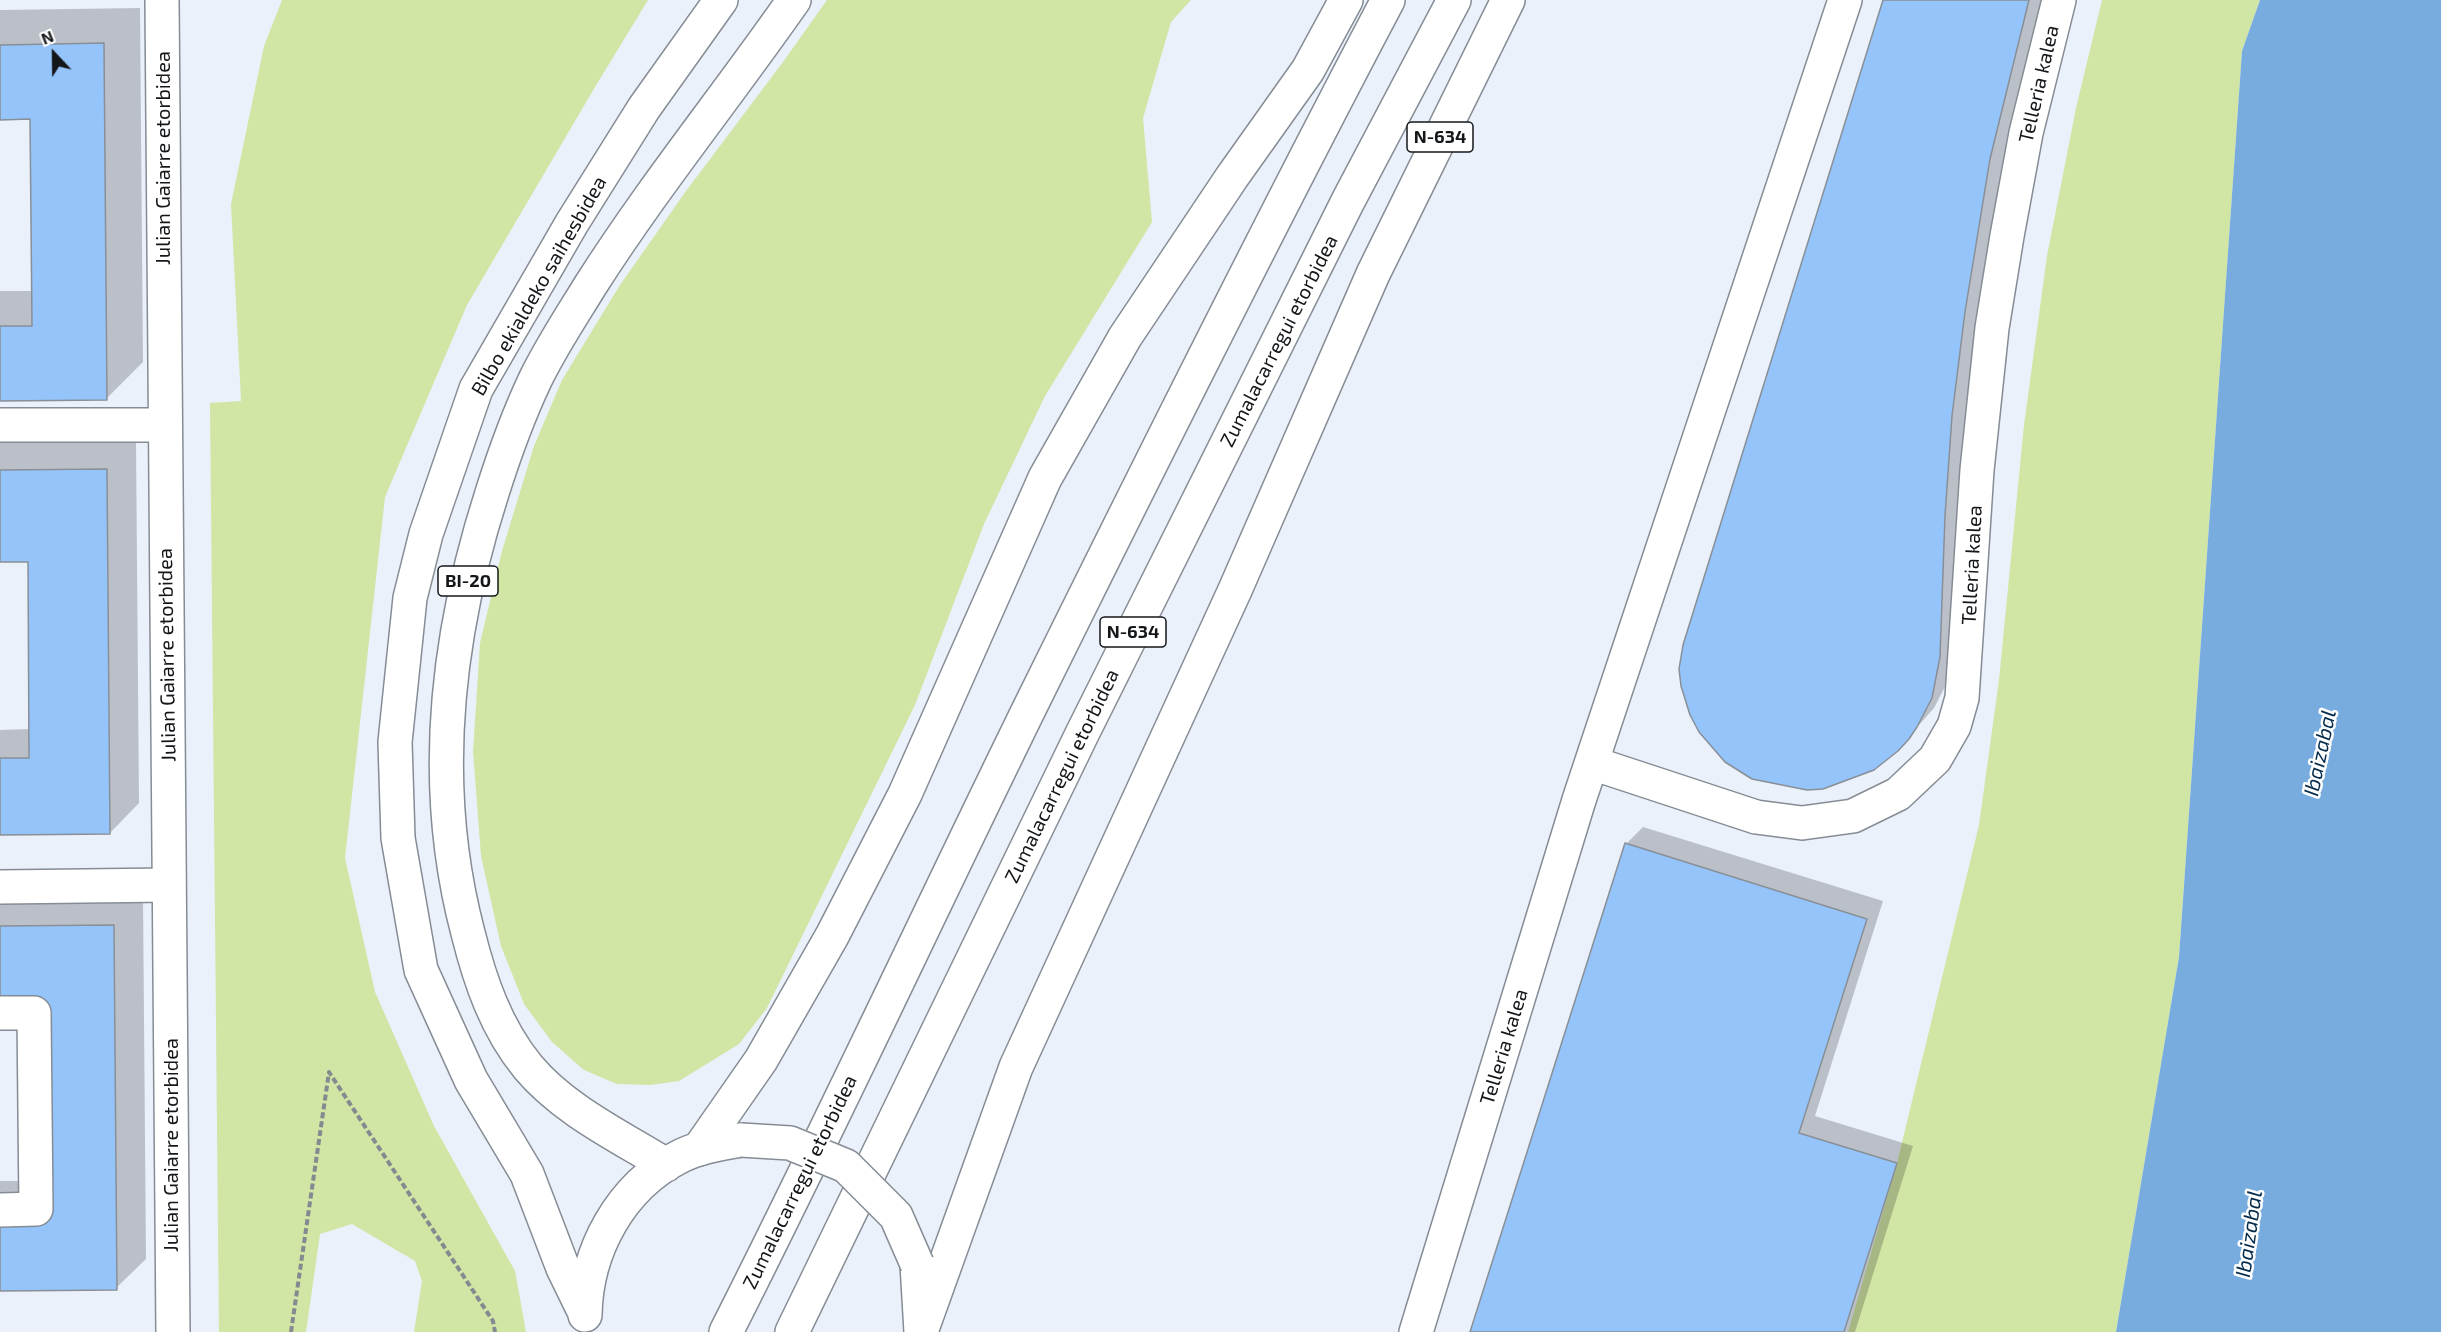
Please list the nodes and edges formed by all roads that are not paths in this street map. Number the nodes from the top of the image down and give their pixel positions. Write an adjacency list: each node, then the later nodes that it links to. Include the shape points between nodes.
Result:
1 (162, 0): 11 (main road, Julian Gaiarre etorbidea)
2 (721, 0): 19 (main road, Bilbo ekialdeko saihesbidea / BI-20, via 638,118 572,223 476,390 426,534 410,598 395,742 398,838 422,970 471,1080 527,1174)
3 (794, 0): 17 (main road, BI-20, via 621,238 535,381 501,463 478,535 462,605 449,698 447,806 453,860 460,903 490,1004 507,1038 530,1069 561,1098)
4 (1346, 0): 16 (main road, via 1308,70 1125,337 1051,468 905,794 832,936 761,1060)
5 (1388, 0): 22 (main road, Zumalacarregui etorbidea / N-634, via 1296,174 1035,698)
6 (1454, 0): 23 (main road, Zumalacarregui etorbidea / N-634, via 1348,201 1088,723)
7 (1508, 0): 20 (main road, N-634, via 1373,274 1235,590 1016,1067)
8 (1845, 0): 12 (main road, Telleria kalea)
9 (2059, 0): 12 (main road, Telleria kalea, via 2026,133 1992,328 1977,470 1962,698 1954,726 1935,759 1898,794 1853,816 1802,823 1756,817)
10 (0, 425): 11 (main road)
11 (165, 425): 13 (main road, Julian Gaiarre etorbidea)
12 (1592, 763): 24 (main road, Telleria kalea)
13 (169, 885): 14 (main road); 21 (main road, Julian Gaiarre etorbidea)
14 (0, 887)
15 (0, 1014): 18 (main road, via 34,1013 36,1209)
16 (699, 1149): 17 (main road); 20 (main road, bridge, via 741,1140 790,1143 846,1166 896,1216 917,1264)
17 (666, 1164): 19 (main road, via 639,1185 606,1228 590,1266)
18 (0, 1210)
19 (586, 1323)
20 (921, 1330)
21 (173, 1332)
22 (726, 1332)
23 (792, 1332)
24 (1416, 1332)

